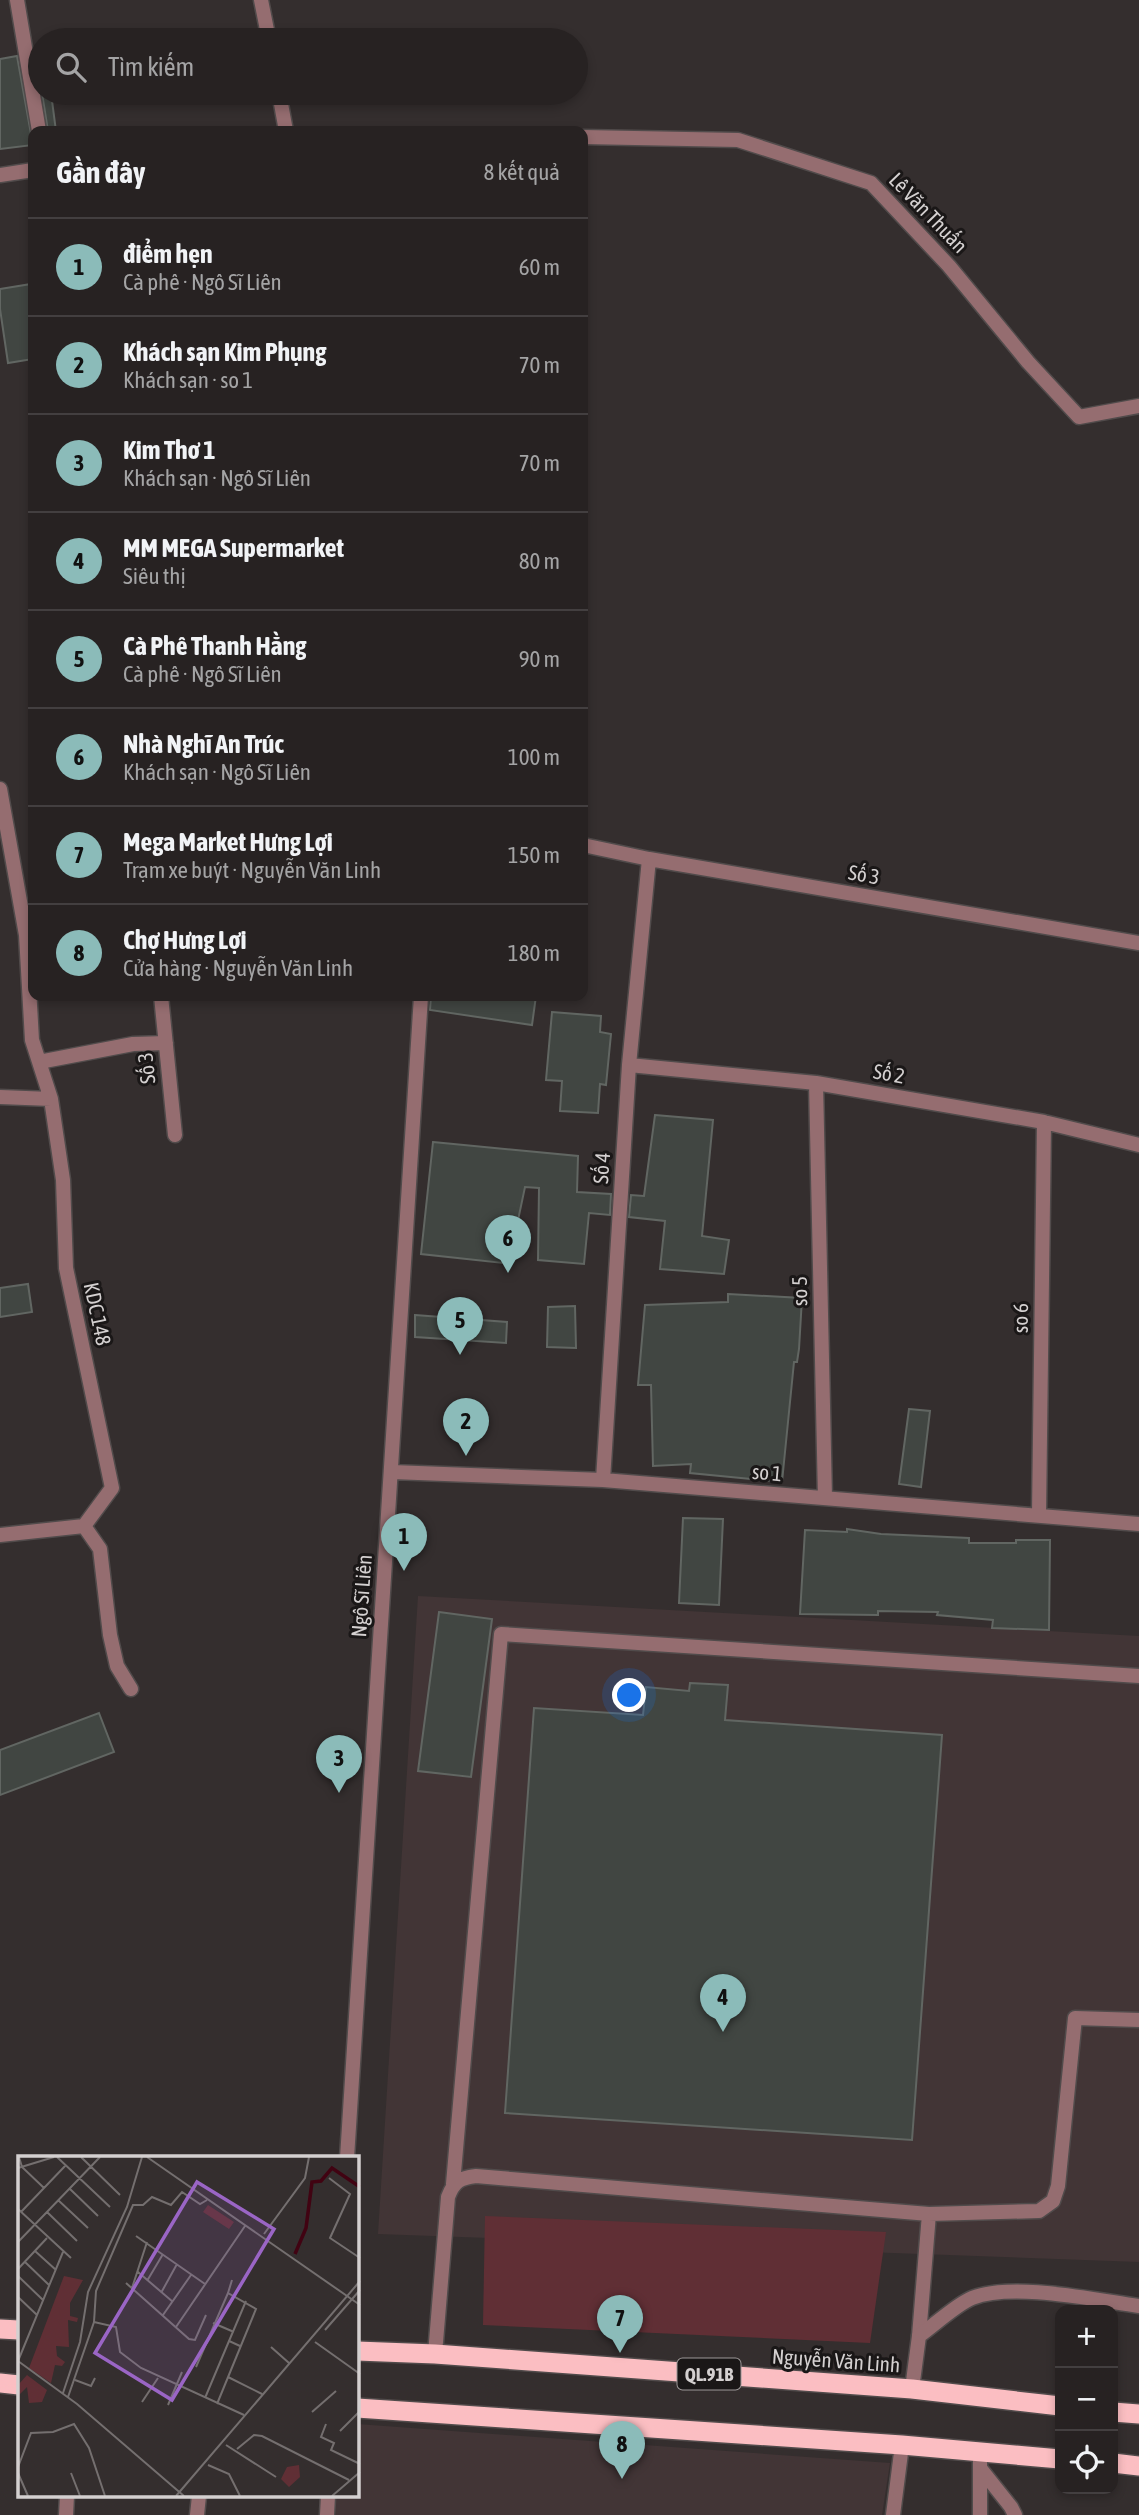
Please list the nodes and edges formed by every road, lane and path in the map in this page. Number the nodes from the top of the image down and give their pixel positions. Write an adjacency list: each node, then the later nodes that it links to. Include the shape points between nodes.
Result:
1 (17, 0): 4 (street)
2 (261, 0): 3 (street)
3 (267, 28)
4 (28, 66)
5 (35, 105): 7 (street)
6 (281, 105): 8 (street)
7 (38, 126)
8 (285, 126)
9 (588, 137): 12 (street, Lê Văn Thuấn, via 738,140 871,183 949,265 1079,417)
10 (28, 171): 11 (street)
11 (0, 175)
12 (1139, 406)
13 (0, 789): 17 (street, KDC 148)
14 (588, 846): 15 (street, Số 3)
15 (649, 859): 16 (street, Số 3); 23 (street, Số 4)
16 (1139, 943)
17 (28, 970)
18 (30, 1001): 22 (street, KDC 148, via 32,1040)
19 (162, 1001): 21 (street, Số 3)
20 (421, 1001): 30 (street, Ngô Sĩ Liên)
21 (166, 1043): 22 (street, via 133,1044); 28 (street, Số 3)
22 (39, 1062): 26 (street, KDC 148)
23 (629, 1065): 24 (street, Số 2); 31 (street, Số 4)
24 (817, 1083): 27 (street, Số 2); 32 (street, so 5)
25 (0, 1097): 26 (street)
26 (51, 1099): 35 (street, KDC 148, via 63,1180 66,1268 112,1488)
27 (1044, 1122): 29 (street, Số 2); 33 (street, so 6)
28 (175, 1135)
29 (1139, 1145)
30 (392, 1472): 31 (street, so 1); 40 (street, Ngô Sĩ Liên)
31 (603, 1480): 32 (street, so 1)
32 (825, 1499): 33 (street, so 1)
33 (1040, 1515): 34 (street, so 1)
34 (1139, 1524)
35 (84, 1526): 36 (street); 38 (street, via 100,1549 110,1635 117,1666)
36 (0, 1535)
37 (1139, 1676): 41 (street, via 501,1634)
38 (131, 1689)
39 (1139, 2020): 42 (street, via 1075,2018 1053,2200 1039,2211)
40 (347, 2156)
41 (453, 2184): 42 (street, via 476,2176); 48 (street)
42 (929, 2214): 46 (street)
43 (1139, 2306): 46 (street, via 997,2293 972,2298)
44 (0, 2329): 45 (highway)
45 (18, 2330)
46 (919, 2336): 51 (street)
47 (359, 2351): 48 (highway, Nguyễn Văn Linh / QL.91B)
48 (435, 2354): 51 (highway, Nguyễn Văn Linh / QL.91B)
49 (0, 2383): 50 (highway)
50 (18, 2385)
51 (912, 2389): 52 (highway, Nguyễn Văn Linh / QL.91B)
52 (1055, 2405)
53 (359, 2408): 54 (highway)
54 (902, 2445): 56 (highway); 57 (street)
55 (1055, 2459): 56 (highway)
56 (980, 2460): 58 (street); 59 (street)
57 (893, 2515)
58 (980, 2515)
59 (1014, 2515)

